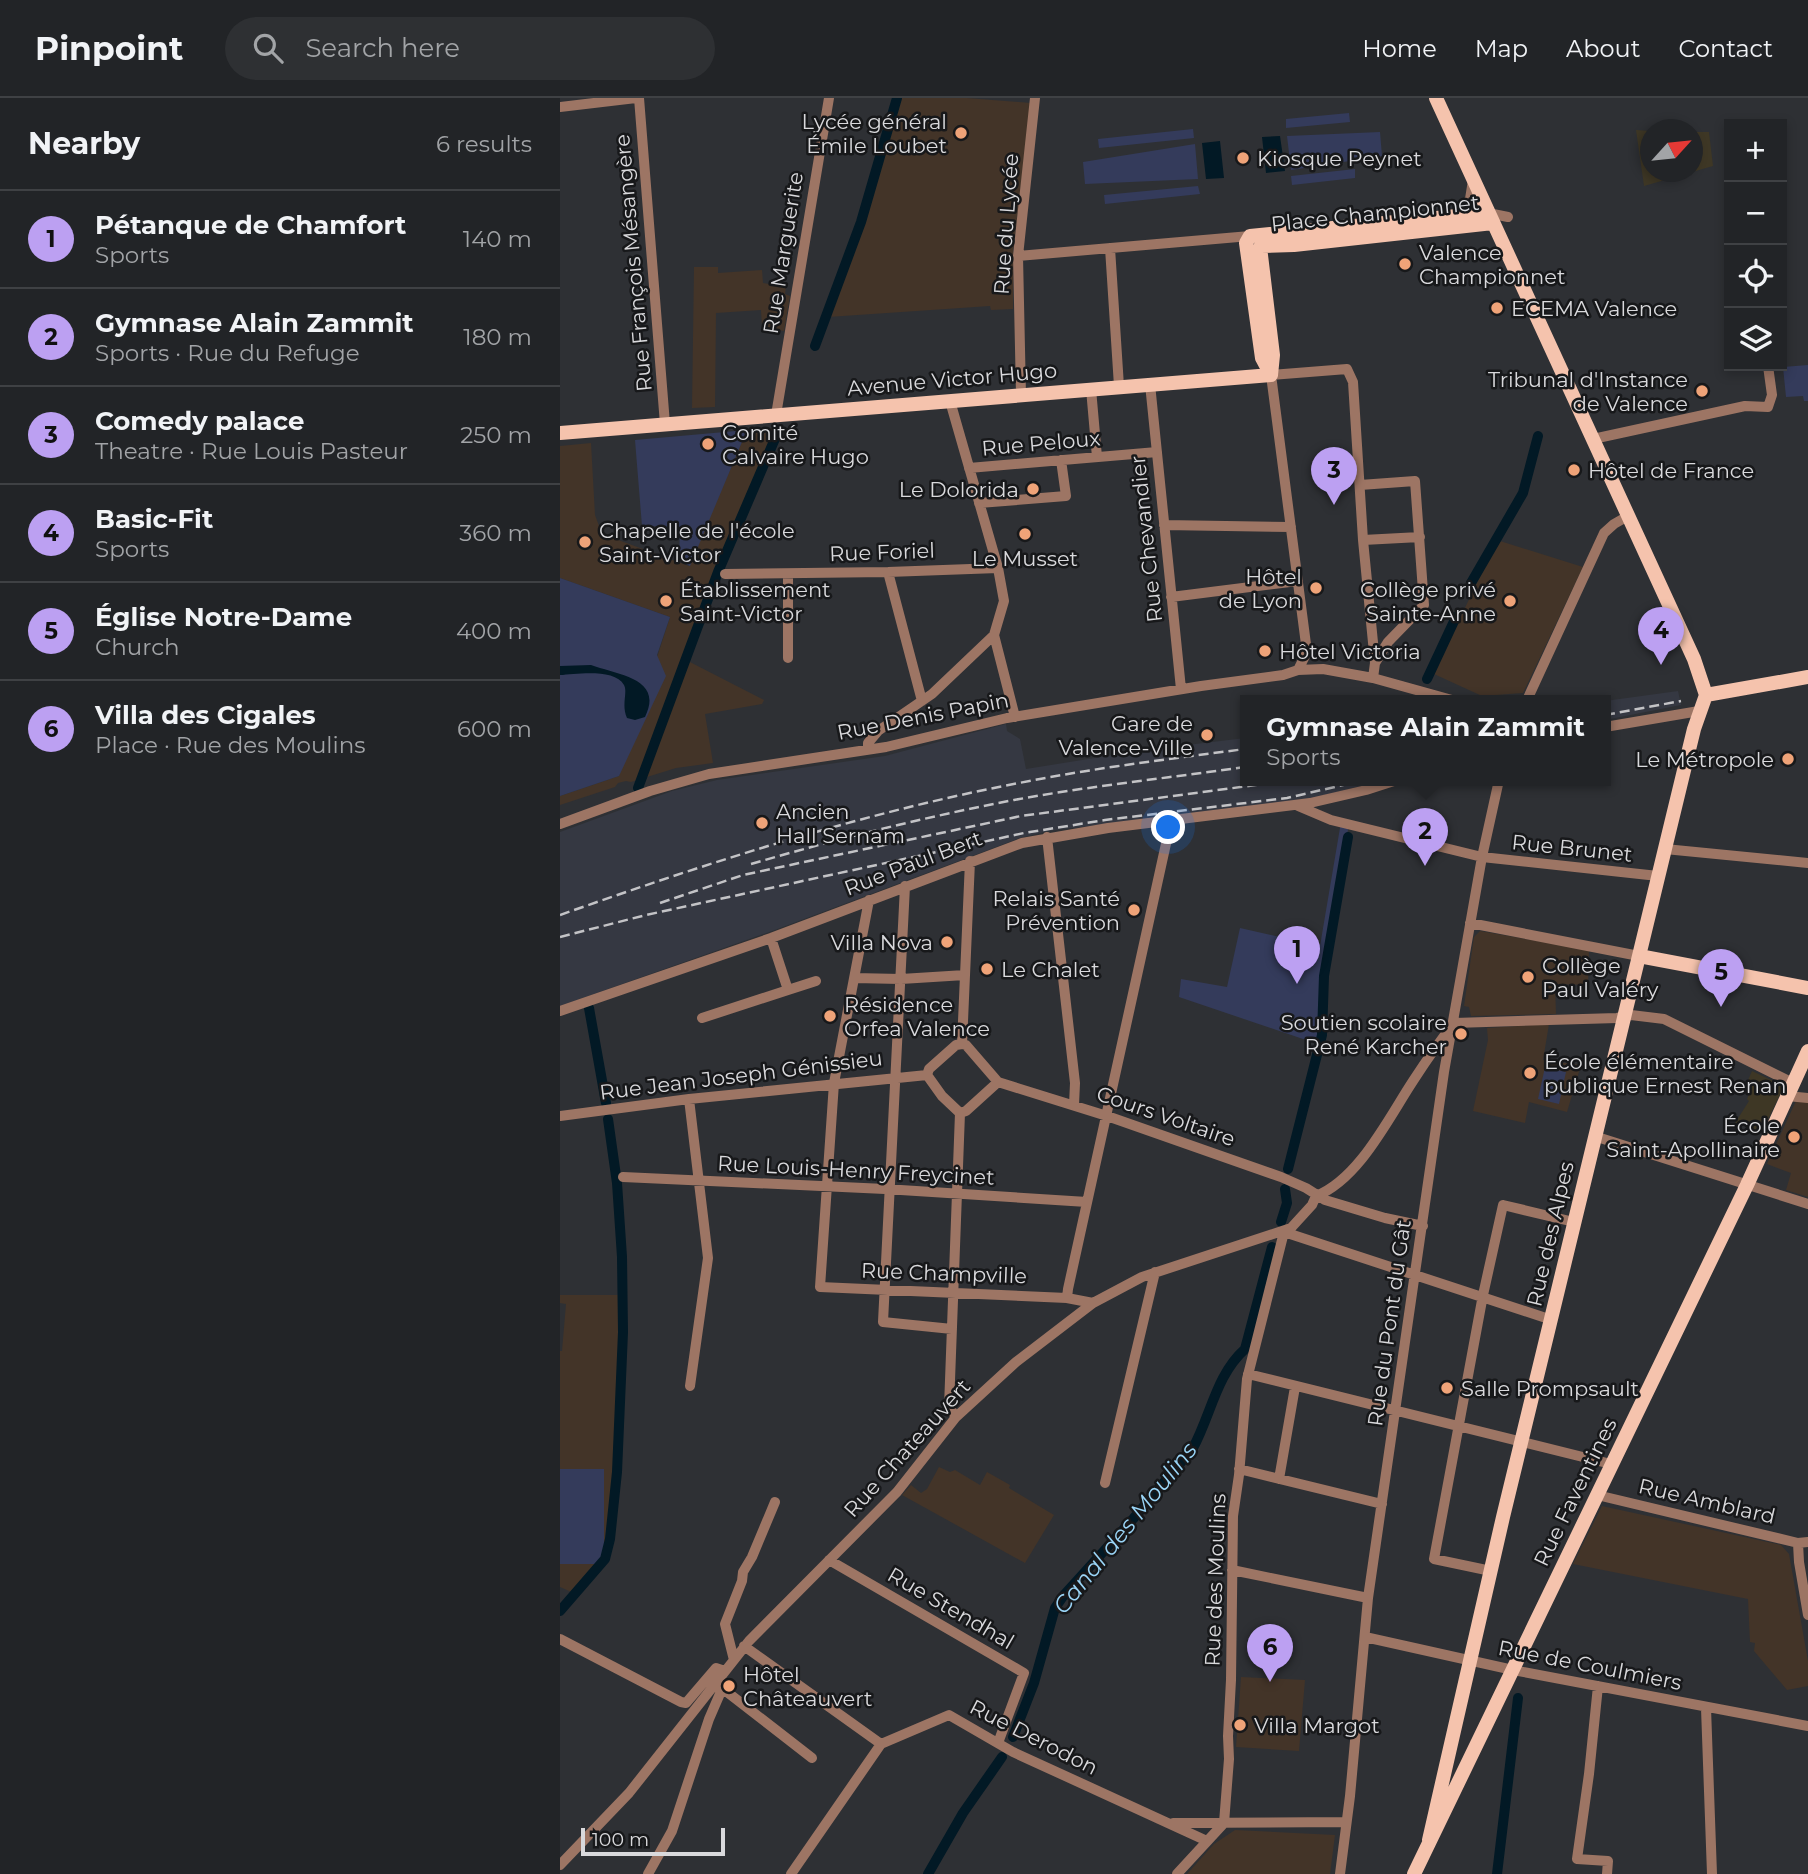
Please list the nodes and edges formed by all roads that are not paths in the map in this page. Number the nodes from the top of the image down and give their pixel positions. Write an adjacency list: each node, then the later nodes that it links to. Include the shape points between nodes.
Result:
1 (638, 98): 5 (street); 21 (street, Rue François Mésangère)
2 (829, 98): 20 (street, Rue Marguerite)
3 (1035, 98): 12 (street, Rue du Lycée)
4 (1436, 98): 6 (main road)
5 (560, 107)
6 (1473, 178): 7 (street, Place Championnet, via 1470,199); 8 (main road)
7 (1457, 215): 8 (main road, Place Championnet); 10 (main road, Place Championnet, via 1262,234)
8 (1491, 218): 9 (street); 10 (main road, Place Championnet, via 1294,245); 23 (main road)
9 (1508, 218)
10 (1255, 243): 11 (street); 14 (main road, via 1262,358)
11 (1110, 248): 12 (street); 16 (street)
12 (1018, 256): 18 (street, Rue du Lycée)
13 (1769, 371): 23 (street, via 1769,407 1745,406)
14 (1271, 375): 15 (main road, Avenue Victor Hugo); 28 (street, Avenue Victor Hugo, via 1347,369 1353,382); 32 (street)
15 (1150, 384): 16 (main road, Avenue Victor Hugo); 24 (street, Rue Chevandier)
16 (1119, 387): 17 (main road, Avenue Victor Hugo)
17 (1091, 389): 18 (main road, Avenue Victor Hugo); 25 (street)
18 (1021, 395): 19 (main road, Avenue Victor Hugo)
19 (950, 401): 20 (main road, Avenue Victor Hugo); 27 (street)
20 (776, 415): 21 (main road, Avenue Victor Hugo)
21 (665, 424): 22 (main road, Avenue Victor Hugo)
22 (560, 433)
23 (1593, 439): 30 (main road)
24 (1157, 452): 25 (street, Rue Peloux); 31 (street, Rue Chevandier)
25 (1097, 457): 26 (street, Rue Peloux)
26 (1061, 460): 27 (street, Rue Peloux); 29 (street, via 1066,496)
27 (969, 468): 29 (street)
28 (1360, 485): 33 (street, via 1415,481); 34 (street)
29 (979, 503): 35 (street)
30 (1628, 516): 51 (street, via 1604,533); 52 (main road)
31 (1164, 525): 32 (street); 40 (street, Rue Chevandier)
32 (1291, 527): 39 (street)
33 (1420, 537): 34 (street); 44 (street, via 1424,605 1388,642)
34 (1363, 540): 44 (street)
35 (998, 568): 36 (street, Rue Foriel); 41 (street, via 1004,601)
36 (888, 572): 37 (street, Rue Foriel); 53 (street)
37 (788, 574): 38 (street, Rue Foriel); 43 (street)
38 (725, 575)
39 (1298, 581): 40 (street); 42 (street)
40 (1171, 597): 49 (street, Rue Chevandier)
41 (994, 635): 53 (street); 55 (street)
42 (1307, 652): 45 (street); 46 (street)
43 (788, 658)
44 (1375, 663): 48 (street)
45 (1323, 669): 46 (street, Rue Denis Papin); 48 (street, Rue Denis Papin)
46 (1298, 670): 49 (street, Rue Denis Papin)
47 (1808, 677): 52 (main road)
48 (1373, 678): 50 (street, Rue Denis Papin)
49 (1181, 690): 55 (street, Rue Denis Papin)
50 (1434, 695)
51 (1529, 695)
52 (1706, 695): 54 (main road, Rue des Alpes)
53 (922, 701): 57 (street, via 878,731)
54 (1699, 711): 56 (street); 64 (main road, Rue des Alpes)
55 (1015, 717): 57 (street, Rue Denis Papin)
56 (1611, 726)
57 (868, 749): 62 (street, Rue Denis Papin, via 709,774)
58 (1378, 786): 60 (street, Rue Paul Bert)
59 (1498, 786): 65 (street, Rue du Pont du Gât)
60 (1293, 805): 61 (street, Rue Paul Bert); 65 (street, Rue Brunet, via 1338,822)
61 (1171, 821): 63 (street, Rue Paul Bert); 96 (street)
62 (560, 824)
63 (1047, 837): 66 (street, Rue Paul Bert); 93 (street)
64 (1665, 849): 67 (street); 68 (main road, Rue des Alpes)
65 (1482, 857): 68 (street, Rue Brunet); 71 (street, Rue du Pont du Gât)
66 (970, 861): 69 (street, Rue Paul Bert); 74 (street)
67 (1808, 863)
68 (1658, 876): 73 (main road, Rue des Alpes)
69 (905, 886): 70 (street, Rue Paul Bert); 76 (street)
70 (869, 900): 72 (street, Rue Paul Bert); 75 (street)
71 (1470, 923): 73 (street); 83 (street, Rue du Pont du Gât)
72 (771, 938): 79 (street); 80 (street, Rue Paul Bert)
73 (1639, 956): 78 (main road); 81 (main road, Rue des Alpes)
74 (965, 975): 76 (street); 84 (street)
75 (854, 978): 76 (street); 89 (street)
76 (901, 979): 87 (street)
77 (816, 981): 79 (street)
78 (1808, 988)
79 (788, 990): 82 (street)
80 (560, 1011)
81 (1625, 1017): 83 (street); 90 (street, via 1664,1019); 97 (main road, Rue des Alpes)
82 (702, 1018)
83 (1454, 1023): 104 (street, Rue Chateauvert, via 1371,1145 1336,1186); 108 (street, Rue du Pont du Gât)
84 (962, 1044): 86 (street); 88 (street)
85 (1808, 1052): 90 (main road, Rue Faventines)
86 (927, 1074): 87 (street, Rue Jean Joseph Génissieu); 94 (street)
87 (896, 1077): 89 (street, Rue Jean Joseph Génissieu); 102 (street)
88 (999, 1082): 93 (street, Cours Voltaire); 94 (street)
89 (834, 1083): 92 (street, Rue Jean Joseph Génissieu); 101 (street)
90 (1790, 1090): 91 (street); 100 (main road, Rue Faventines)
91 (1808, 1098)
92 (689, 1099): 95 (street, Rue Jean Joseph Génissieu); 99 (street)
93 (1074, 1105): 96 (street, Cours Voltaire)
94 (960, 1113): 103 (street)
95 (560, 1116)
96 (1107, 1116): 104 (street, Cours Voltaire, via 1295,1182); 105 (street)
97 (1594, 1136): 100 (street); 107 (main road, Rue des Alpes)
98 (623, 1177): 99 (street, Rue Louis-Henry Freycinet)
99 (699, 1180): 101 (street, Rue Louis-Henry Freycinet); 120 (street, via 708,1258)
100 (1747, 1185): 106 (street); 126 (main road, Rue Faventines)
101 (827, 1186): 102 (street, Rue Louis-Henry Freycinet); 112 (street, Rue Champville, via 820,1287)
102 (889, 1190): 103 (street, Rue Louis-Henry Freycinet); 112 (street)
103 (958, 1195): 105 (street, Rue Louis-Henry Freycinet); 113 (street)
104 (1316, 1196): 108 (street, Cours Voltaire); 109 (street, Rue Chateauvert)
105 (1087, 1202): 115 (street)
106 (1808, 1204)
107 (1574, 1222): 114 (street, via 1503,1205); 117 (main road, Rue des Alpes)
108 (1423, 1226): 111 (street, Rue du Pont du Gât)
109 (1284, 1232): 110 (street, Rue Chateauvert); 111 (street); 119 (street, Rue des Moulins)
110 (1155, 1272): 116 (street, Rue Chateauvert); 129 (street)
111 (1416, 1276): 114 (street); 122 (street, Rue du Pont du Gât)
112 (883, 1289): 113 (street, Rue Champville); 118 (street, via 883,1322)
113 (954, 1292): 115 (street, Rue Champville); 118 (street)
114 (1483, 1296): 117 (street); 124 (street)
115 (1067, 1298): 116 (street, Rue Champville)
116 (1093, 1303): 123 (street, Rue Chateauvert, via 1016,1362)
117 (1552, 1320): 125 (main road, Rue des Alpes)
118 (953, 1329): 123 (street, via 949,1407)
119 (1248, 1374): 121 (street); 127 (street, Rue des Moulins)
120 (690, 1386)
121 (1295, 1387): 122 (street); 128 (street)
122 (1396, 1412): 124 (street); 132 (street, Rue du Pont du Gât)
123 (956, 1417): 134 (street, Rue Chateauvert, via 897,1492)
124 (1458, 1426): 125 (street); 136 (street, via 1434,1559)
125 (1522, 1442): 126 (street); 136 (main road, Rue des Alpes)
126 (1611, 1464): 130 (main road, Rue Faventines)
127 (1239, 1469): 128 (street); 135 (street, Rue des Moulins)
128 (1279, 1479): 132 (street)
129 (1105, 1483)
130 (1597, 1495): 133 (street, Rue Amblard); 144 (main road, Rue Faventines)
131 (775, 1502): 142 (street, via 725,1624)
132 (1382, 1504): 137 (street, Rue du Pont du Gât)
133 (1803, 1542): 138 (street)
134 (829, 1560): 141 (street, Rue Chateauvert); 150 (street, Rue Stendhal, via 1024,1673)
135 (1232, 1570): 137 (street); 157 (street, Rue des Moulins)
136 (1491, 1571): 143 (main road, Rue des Alpes)
137 (1368, 1598): 139 (street, Rue du Pont du Gât)
138 (1808, 1615)
139 (1365, 1637): 143 (street, Rue de Coulmiers); 155 (street, Rue du Pont du Gât)
140 (560, 1639): 145 (street, via 686,1703 716,1668)
141 (744, 1647): 142 (street, Rue Chateauvert); 151 (street)
142 (734, 1660): 145 (street, Rue Chateauvert)
143 (1470, 1660): 144 (street, Rue de Coulmiers); 153 (main road, Rue des Alpes)
144 (1513, 1670): 147 (street, Rue de Coulmiers); 154 (main road, Rue Faventines)
145 (724, 1671): 146 (street, Rue Chateauvert)
146 (719, 1686): 152 (street); 160 (street, Rue Chateauvert, via 629,1793); 161 (street, via 672,1831)
147 (1598, 1686): 148 (street, Rue de Coulmiers); 166 (street, via 1577,1859 1608,1861)
148 (1706, 1708): 149 (street, Rue de Coulmiers); 167 (street)
149 (1808, 1726)
150 (998, 1743): 151 (street, Rue Derodon, via 949,1715); 156 (street, Rue Derodon)
151 (881, 1744): 162 (street)
152 (812, 1758)
153 (1440, 1786): 154 (main road, via 1445,1794); 158 (main road, Rue des Alpes)
154 (1454, 1793): 158 (main road, Rue Faventines)
155 (1346, 1822): 157 (street, Rue Derodon); 164 (street, Rue du Pont du Gât)
156 (1170, 1823): 157 (street, Rue Derodon); 159 (street, Rue Derodon)
157 (1224, 1823): 159 (street)
158 (1429, 1840): 165 (main road, Rue Faventines)
159 (1207, 1841): 163 (street)
160 (560, 1865)
161 (648, 1874)
162 (791, 1874)
163 (1177, 1874)
164 (1340, 1874)
165 (1414, 1874)
166 (1607, 1874)
167 (1712, 1874)

